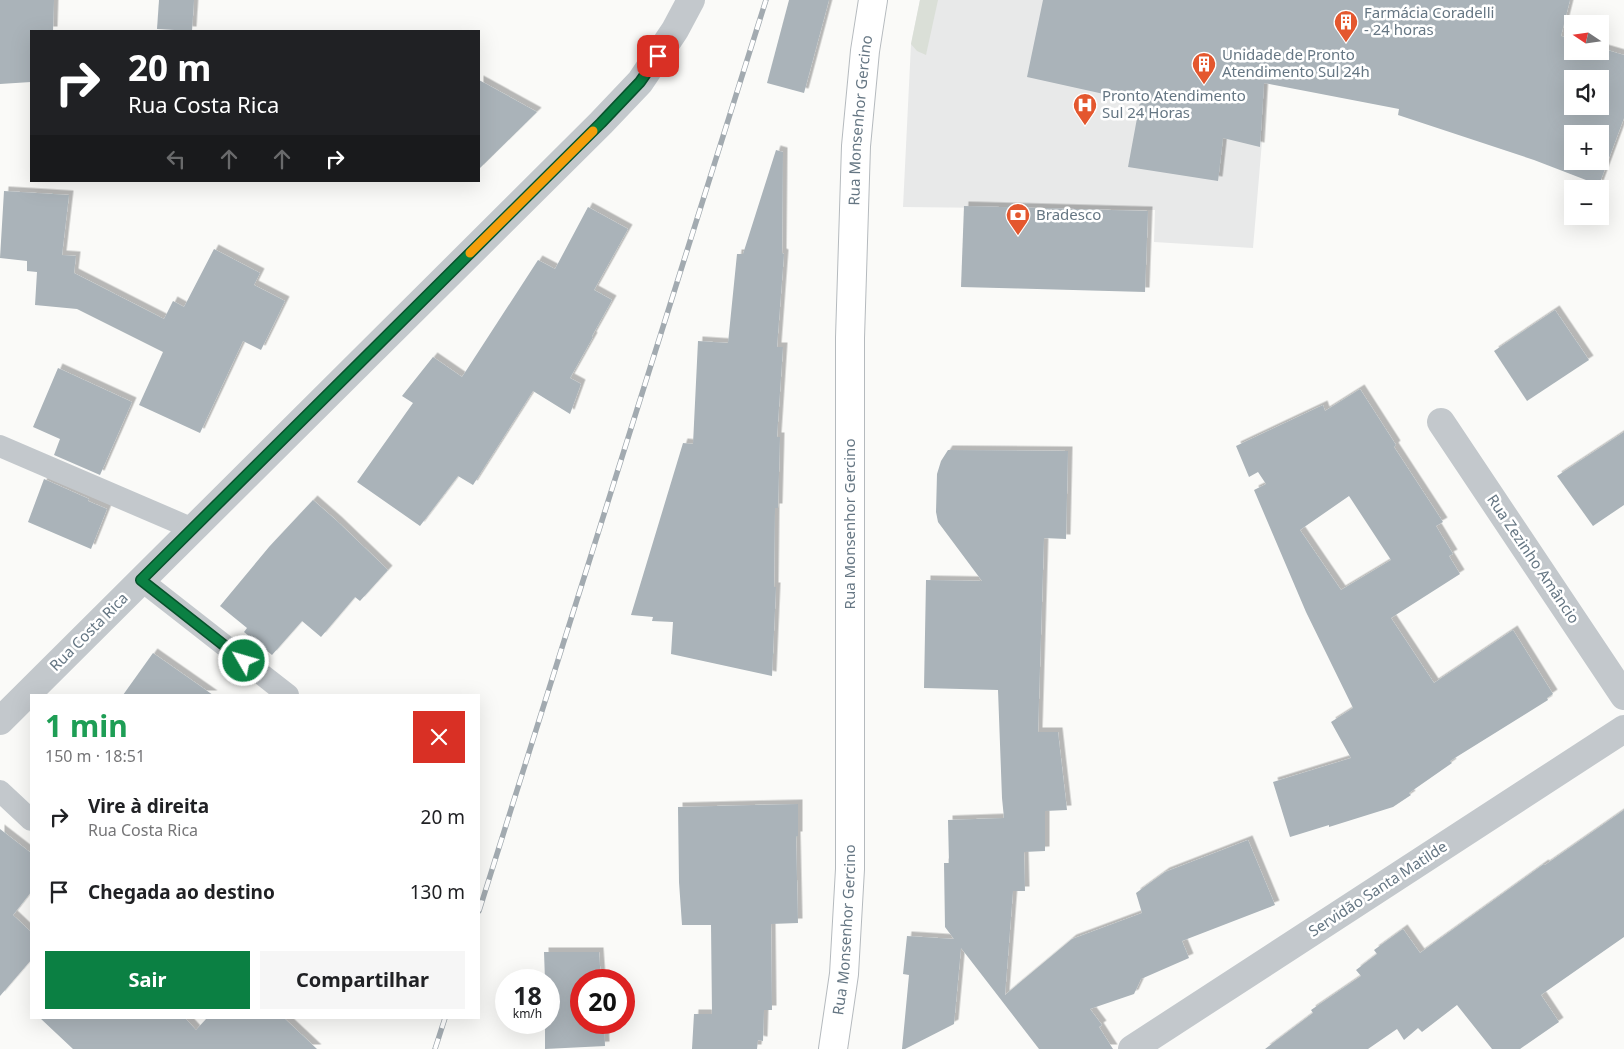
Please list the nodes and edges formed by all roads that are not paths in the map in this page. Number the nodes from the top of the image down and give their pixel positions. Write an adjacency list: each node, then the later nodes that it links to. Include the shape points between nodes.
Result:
1 (691, 0): 5 (street, Rua Costa Rica, via 640,82)
2 (873, 0): 13 (main road, Rua Monsenhor Gercino, via 856,146 850,338 850,869 844,974)
3 (1441, 422): 8 (street, Rua Zezinho Amâncio)
4 (0, 446): 5 (lane)
5 (193, 529): 6 (street, Rua Costa Rica)
6 (141, 580): 7 (lane); 9 (street, Rua Costa Rica)
7 (287, 694)
8 (1624, 696)
9 (0, 721)
10 (1624, 729): 14 (street, Servidão Santa Matilde)
11 (0, 791): 12 (lane)
12 (30, 819)
13 (833, 1049)
14 (1132, 1049)

